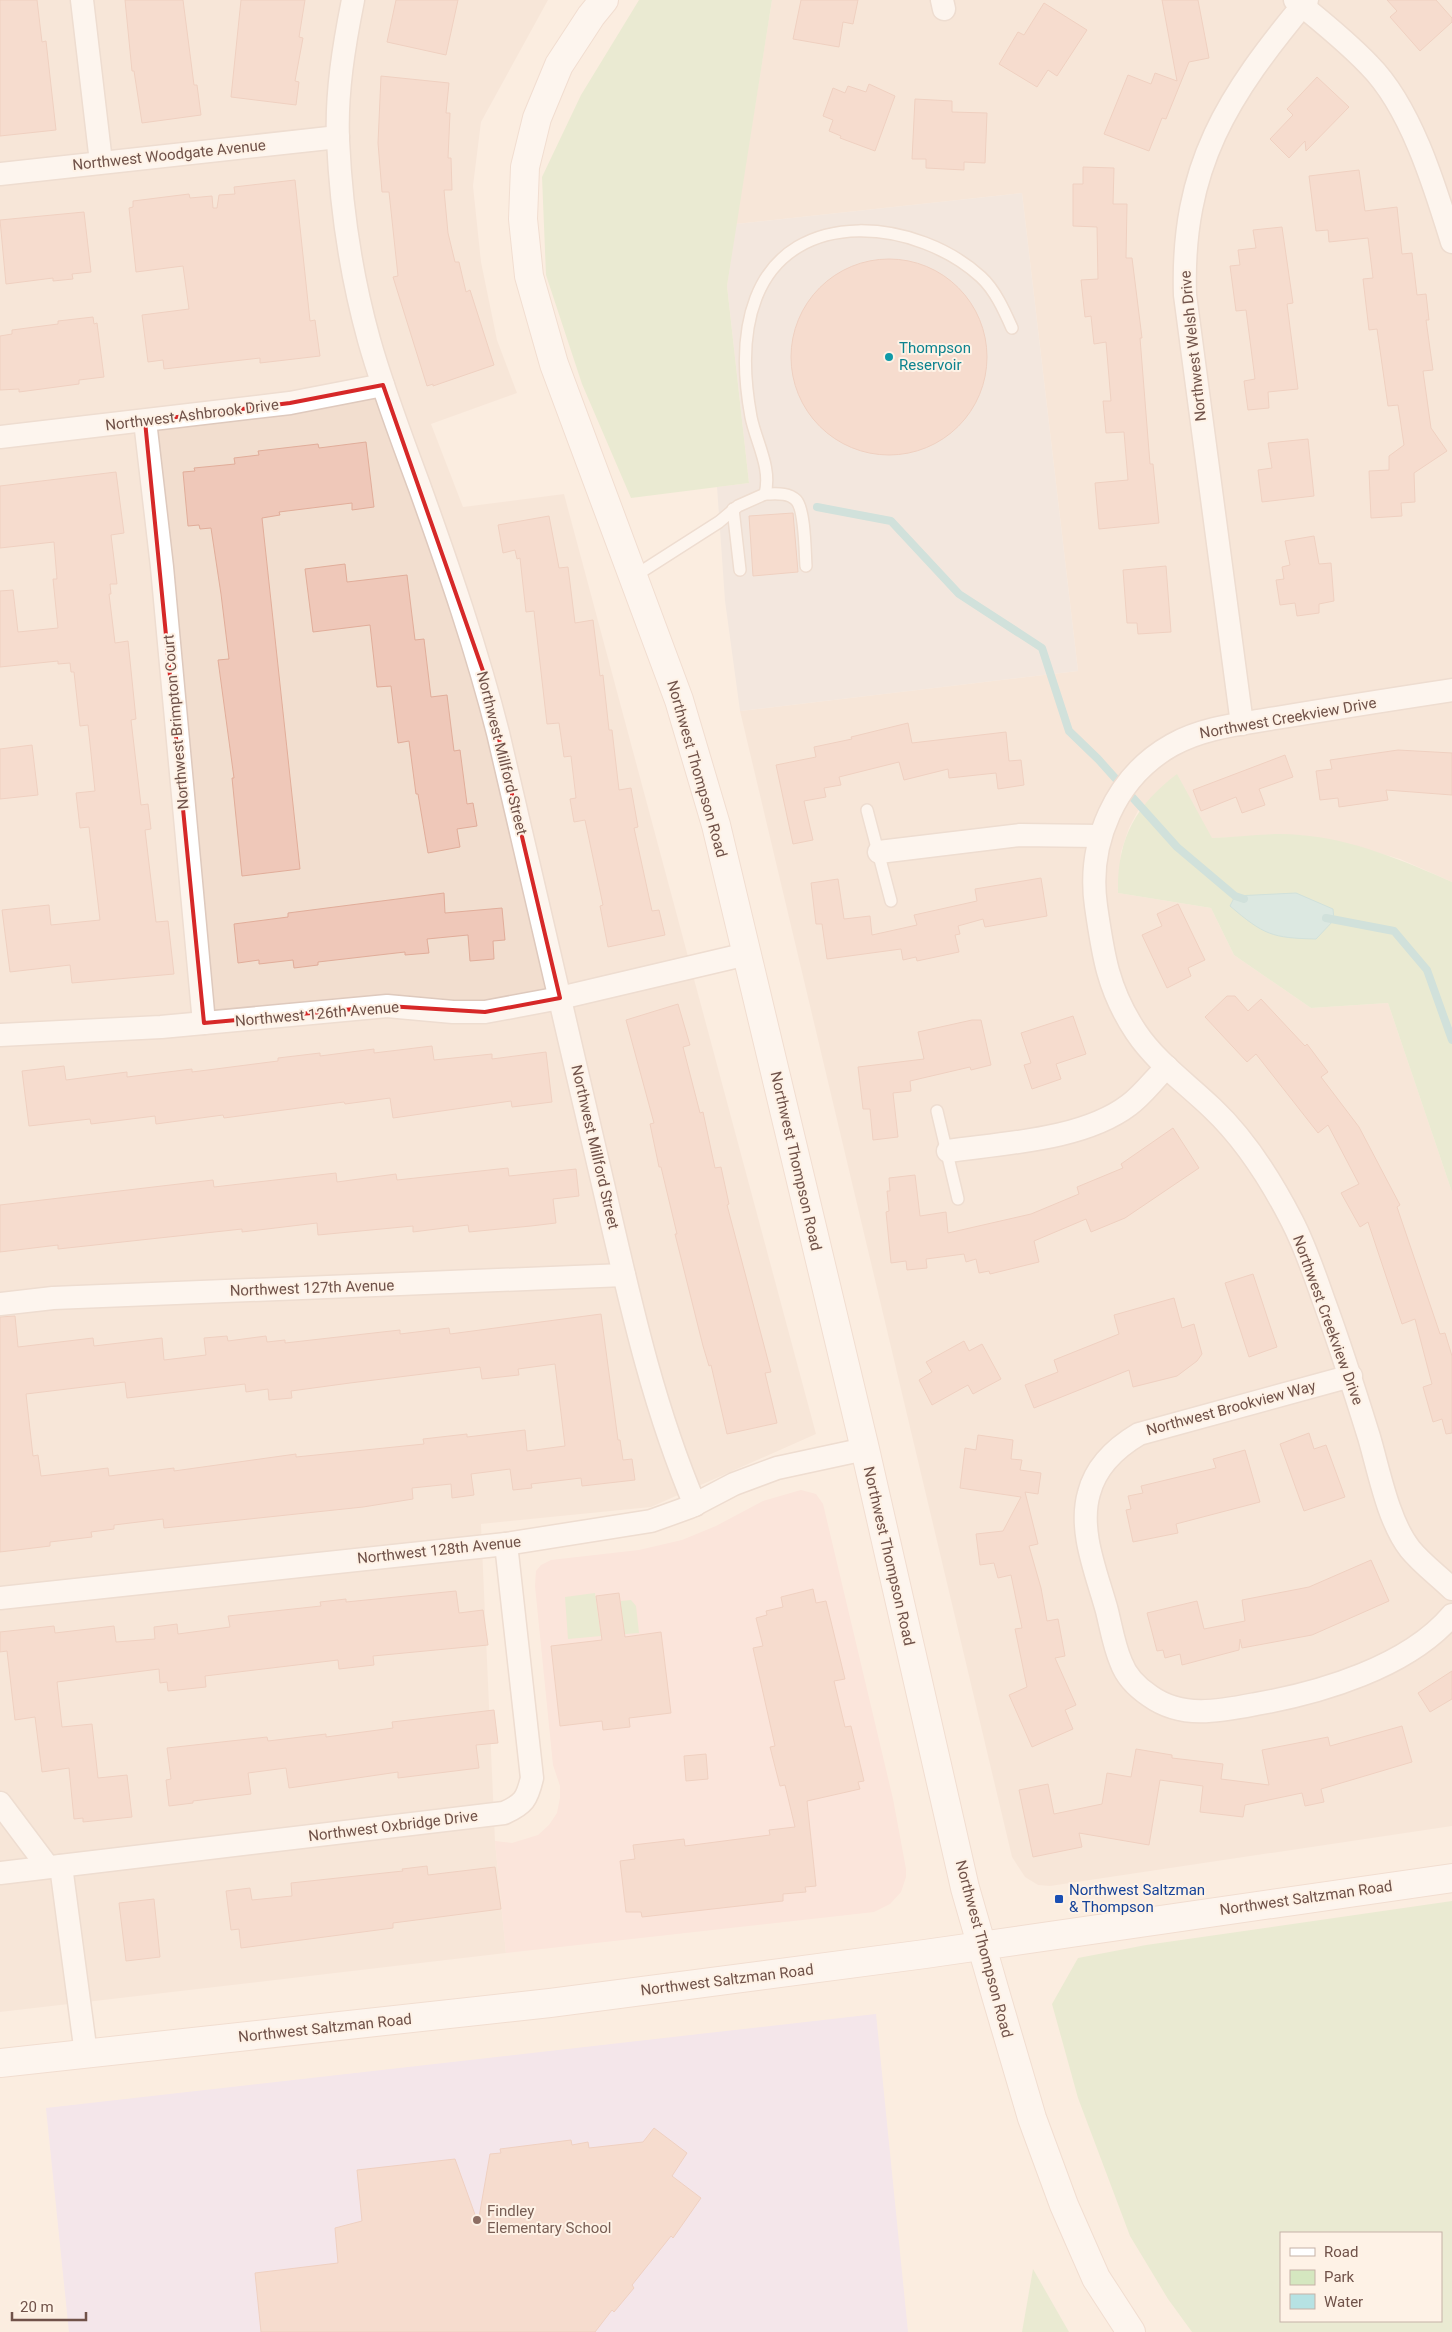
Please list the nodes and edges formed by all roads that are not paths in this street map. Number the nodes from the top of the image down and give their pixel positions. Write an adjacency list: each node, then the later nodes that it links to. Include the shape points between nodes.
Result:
1 (82, 0): 6 (street)
2 (353, 0): 5 (street, Northwest Millford Street, via 345,43)
3 (604, 0): 18 (street, Northwest Thompson Road, via 558,65 537,118 525,167 523,218 529,276 540,321)
4 (1301, 2): 8 (street, via 1370,66 1395,99); 20 (street, Northwest Welsh Drive, via 1236,95 1206,152 1188,215 1184,260 1185,295)
5 (338, 137): 6 (street, Northwest Woodgate Avenue); 11 (street, Northwest Millford Street, via 355,283)
6 (101, 162): 7 (street, Northwest Woodgate Avenue)
7 (0, 174)
8 (1443, 183): 9 (street)
9 (1452, 242)
10 (1012, 328): 14 (lane, via 1002,306 982,278 954,255 915,240 876,230 820,236 797,246 774,267 756,297 746,334 751,417 769,481)
11 (383, 385): 12 (street, Northwest Ashbrook Drive, via 290,403); 26 (street, Northwest Millford Street, via 483,671)
12 (145, 420): 13 (street, Northwest Ashbrook Drive); 27 (street, Northwest Brimpton Court, via 162,567)
13 (0, 437)
14 (766, 494): 15 (lane); 16 (lane, via 787,495 796,500 801,510)
15 (733, 510): 17 (lane); 18 (lane)
16 (806, 566)
17 (740, 570)
18 (633, 577): 25 (street, Northwest Thompson Road, via 679,700 716,825)
19 (1452, 690): 20 (street, Northwest Creekview Drive)
20 (1242, 724): 22 (street, Northwest Creekview Drive, via 1199,733 1171,745 1131,781 1111,807)
21 (867, 810): 23 (lane)
22 (1099, 836): 23 (street, via 1020,835); 29 (street, Northwest Creekview Drive, via 1093,874 1106,969 1119,1004 1138,1034)
23 (879, 852): 24 (lane)
24 (891, 901)
25 (747, 954): 26 (street, Northwest 126th Avenue); 36 (street, Northwest Thompson Road)
26 (560, 998): 27 (street, Northwest 126th Avenue, via 485,1012 387,1006); 33 (street, Northwest Millford Street)
27 (204, 1023): 28 (street, Northwest 126th Avenue)
28 (0, 1035)
29 (1167, 1067): 31 (street, via 1129,1105 1099,1123 1067,1133); 35 (street, Northwest Creekview Drive, via 1214,1110 1246,1146 1272,1183 1310,1262)
30 (937, 1111): 31 (lane)
31 (948, 1151): 32 (lane)
32 (958, 1199)
33 (624, 1276): 34 (street, Northwest 127th Avenue, via 53,1298); 37 (street, Northwest Millford Street, via 657,1404)
34 (0, 1304)
35 (1351, 1376): 39 (street, Northwest Creekview Drive, via 1398,1525 1410,1549); 41 (street, Northwest Brookview Way, via 1139,1434 1118,1446 1102,1465 1089,1491 1085,1513 1088,1541 1121,1663 1134,1683 1150,1697 1168,1706 1211,1712 1336,1686 1388,1662 1420,1642)
36 (865, 1449): 37 (street, Northwest 128th Avenue, via 777,1468 734,1484); 46 (street, Northwest Thompson Road, via 965,1888)
37 (695, 1505): 38 (street, Northwest 128th Avenue, via 651,1521)
38 (506, 1544): 40 (street, Northwest 128th Avenue); 43 (street, Northwest Oxbridge Drive, via 532,1778 528,1794 520,1805 504,1813)
39 (1452, 1589)
40 (0, 1598)
41 (1452, 1615)
42 (0, 1803): 43 (street)
43 (55, 1867): 44 (street, Northwest Oxbridge Drive); 47 (street)
44 (0, 1873)
45 (1452, 1878): 46 (street, Northwest Saltzman Road)
46 (982, 1945): 47 (street, Northwest Saltzman Road, via 550,2003); 49 (street, Northwest Thompson Road, via 1032,2118 1064,2205 1096,2278)
47 (86, 2054): 48 (street, Northwest Saltzman Road)
48 (0, 2063)
49 (1131, 2332)

